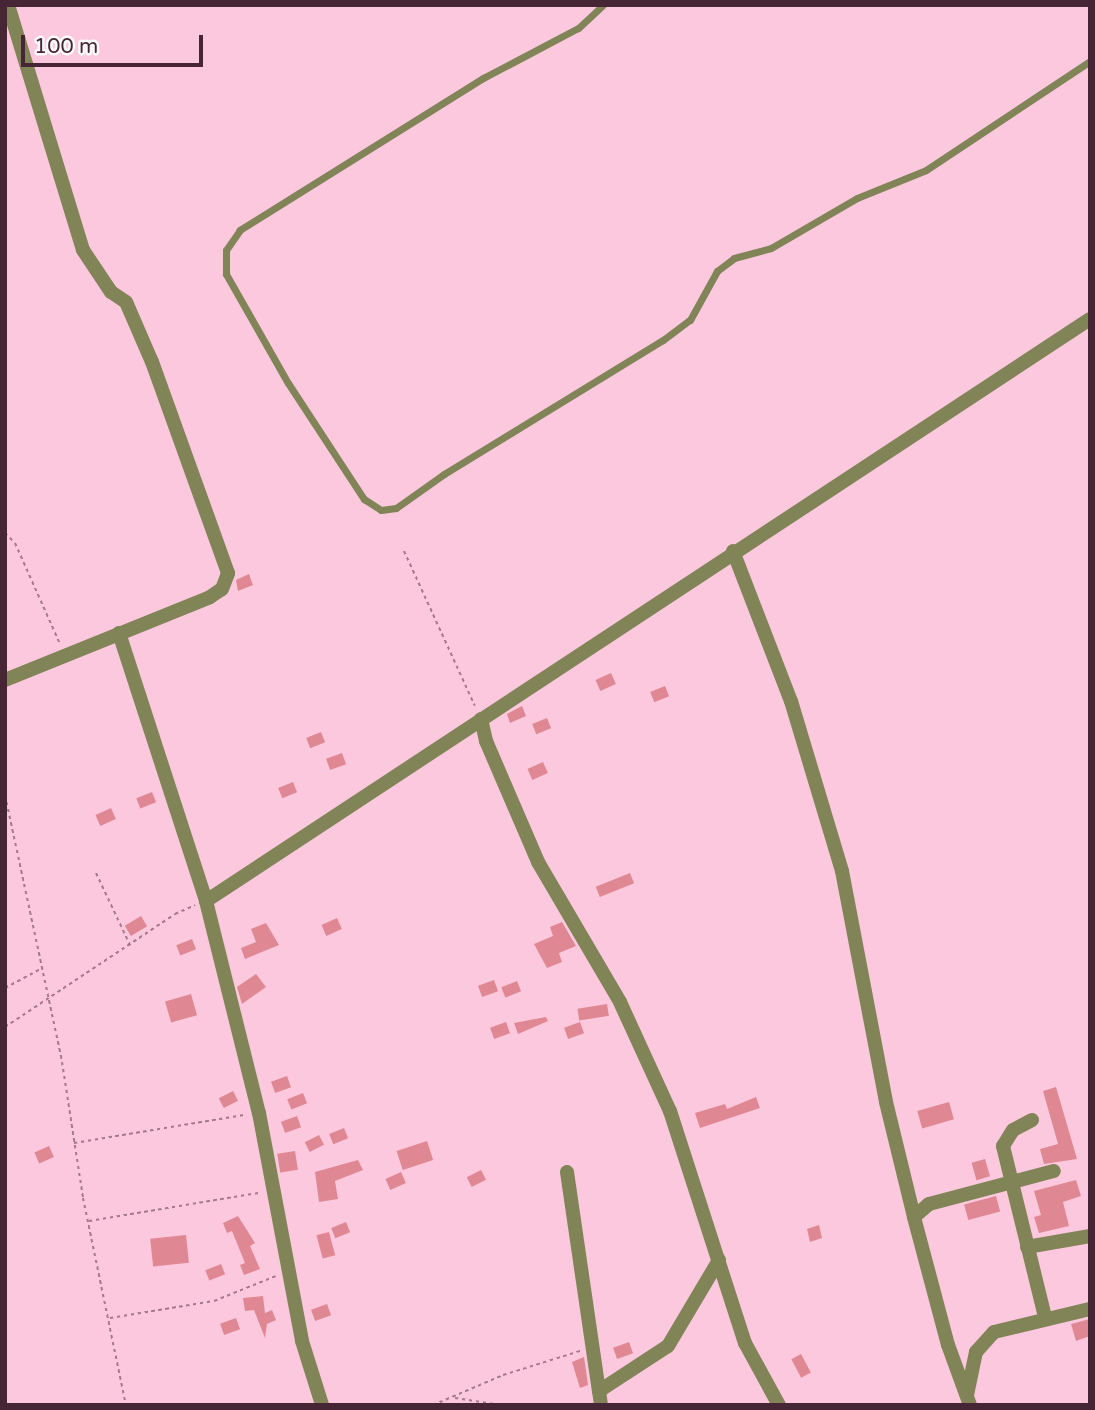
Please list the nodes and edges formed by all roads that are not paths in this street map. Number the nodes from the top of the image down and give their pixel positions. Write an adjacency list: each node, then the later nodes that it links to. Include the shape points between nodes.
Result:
1 (8, 5): 6 (street, via 83,250 111,292 126,302 228,573 220,592)
2 (603, 5): 3 (lane, via 578,27 484,78 240,230 226,250 226,274 288,383 364,499 381,510 396,509 444,474 663,340 690,320 717,271 734,258 771,248 857,198 926,170)
3 (1090, 61)
4 (1090, 319): 5 (street)
5 (733, 551): 8 (street); 14 (street, via 791,701 842,871 886,1102)
6 (119, 633): 7 (street); 9 (street)
7 (5, 681)
8 (481, 719): 9 (street); 17 (street, via 486,741 538,862 620,1002 670,1111)
9 (205, 901): 22 (street, via 259,1113 302,1340)
10 (1032, 1120): 13 (street, via 1013,1130 1003,1146)
11 (1054, 1171): 13 (street)
12 (567, 1172): 20 (street)
13 (1011, 1183): 14 (street, via 929,1204); 16 (street)
14 (914, 1217): 21 (street, via 948,1345)
15 (1090, 1236): 16 (street)
16 (1027, 1247): 19 (street)
17 (719, 1260): 20 (street, via 668,1346); 23 (street, via 745,1343)
18 (1090, 1309): 19 (street)
19 (1045, 1317): 21 (street, via 1005,1327 982,1342)
20 (600, 1398)
21 (969, 1400)
22 (322, 1405)
23 (779, 1405)

